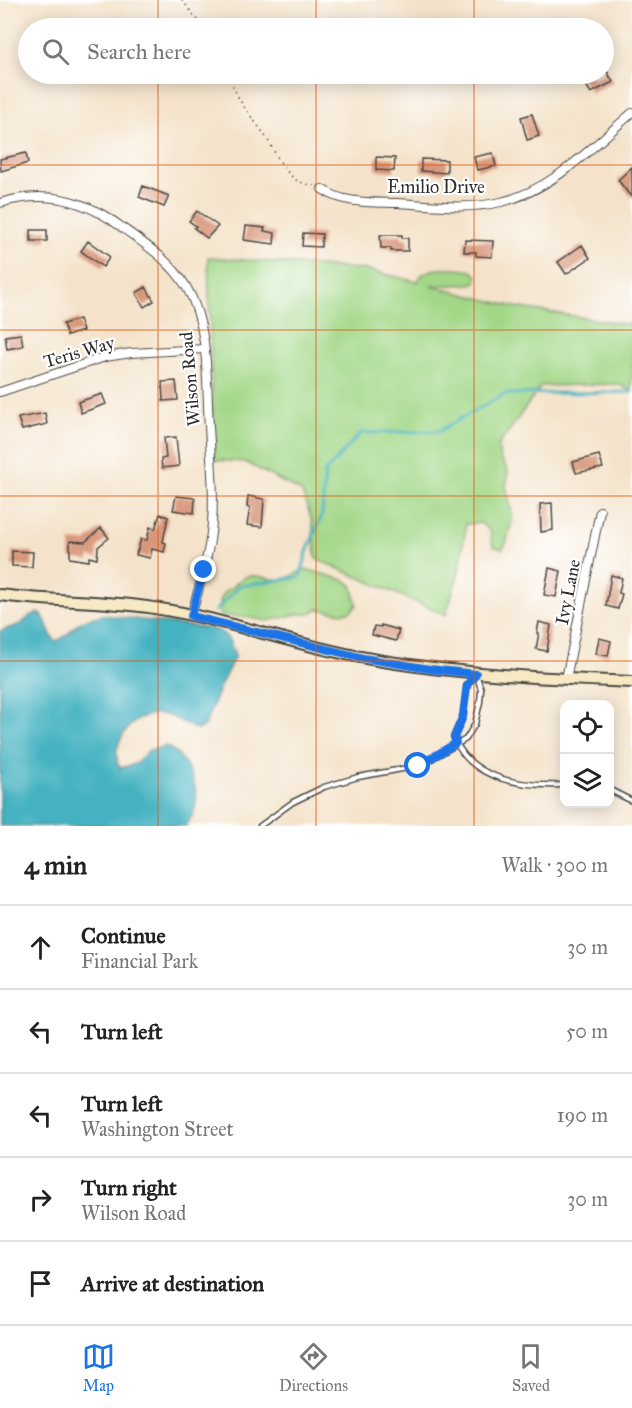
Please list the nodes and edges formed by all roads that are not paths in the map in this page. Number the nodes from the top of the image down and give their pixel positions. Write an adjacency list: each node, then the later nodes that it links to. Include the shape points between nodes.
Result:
1 (632, 113): 2 (street, Emilio Drive, via 556,177 502,201 450,206 359,201 331,196)
2 (322, 189)
3 (0, 203): 4 (street, Wilson Road, via 57,197 106,216 154,250 180,278 197,311)
4 (204, 349): 5 (street, Teris Way, via 105,357); 8 (street, Wilson Road, via 212,526)
5 (0, 392)
6 (600, 512): 10 (street, Ivy Lane)
7 (0, 595): 8 (main road, via 131,604)
8 (191, 616): 9 (main road, via 363,658)
9 (476, 674): 10 (main road); 12 (lane, via 467,685 463,716 454,737); 12 (lane, via 481,689 475,724 466,739)
10 (566, 679): 11 (main road)
11 (632, 682)
12 (456, 743): 13 (lane, via 470,760 502,779 526,785); 16 (lane, via 418,766 324,787 293,802)
13 (560, 785)
14 (614, 792): 15 (lane)
15 (632, 801)
16 (260, 826)

